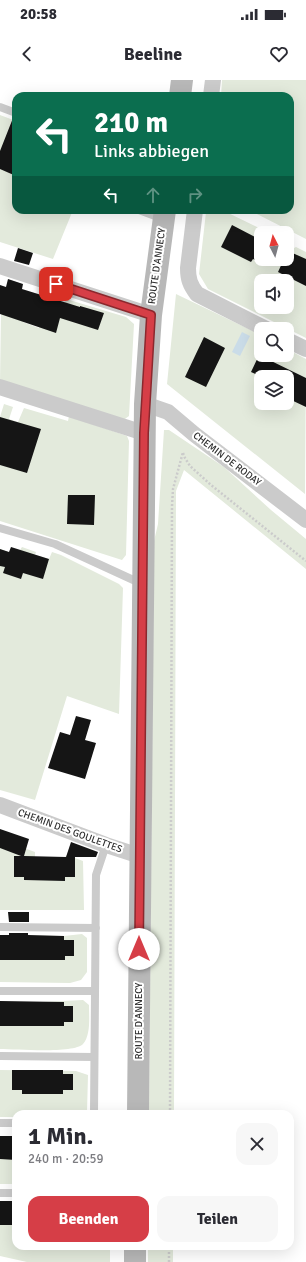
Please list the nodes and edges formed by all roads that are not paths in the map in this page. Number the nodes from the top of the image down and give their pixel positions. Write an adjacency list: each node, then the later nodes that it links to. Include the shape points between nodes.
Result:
1 (182, 80): 3 (main road)
2 (213, 80): 4 (street)
3 (180, 92)
4 (212, 92)
5 (0, 107): 6 (lane)
6 (12, 112)
7 (195, 214): 11 (street, via 188,268 191,286 196,294)
8 (164, 215): 10 (main road, ROUTE D'ANNECY)
9 (0, 266): 10 (street)
10 (151, 315): 15 (main road, ROUTE D'ANNECY)
11 (254, 323)
12 (294, 343): 13 (street)
13 (306, 349)
14 (0, 387): 16 (street)
15 (145, 404): 16 (main road, ROUTE D'ANNECY); 17 (street, CHEMIN DE RODAY, via 168,412)
16 (144, 433): 19 (main road, ROUTE D'ANNECY)
17 (306, 520)
18 (0, 528): 19 (lane, via 55,544)
19 (143, 584): 22 (main road, ROUTE D'ANNECY)
20 (0, 805): 21 (street, CHEMIN DES GOULETTES)
21 (106, 845): 22 (street, CHEMIN DES GOULETTES); 24 (lane, via 96,875)
22 (140, 856): 30 (main road, ROUTE D'ANNECY)
23 (0, 927): 24 (lane)
24 (96, 928): 26 (lane)
25 (0, 991): 26 (lane)
26 (94, 991): 28 (lane)
27 (0, 1056): 28 (lane)
28 (94, 1057): 29 (lane)
29 (94, 1110)
30 (138, 1110)
31 (0, 1123): 32 (lane)
32 (12, 1123)
33 (0, 1193): 34 (lane)
34 (12, 1193)
35 (135, 1250): 36 (main road)
36 (135, 1262)

